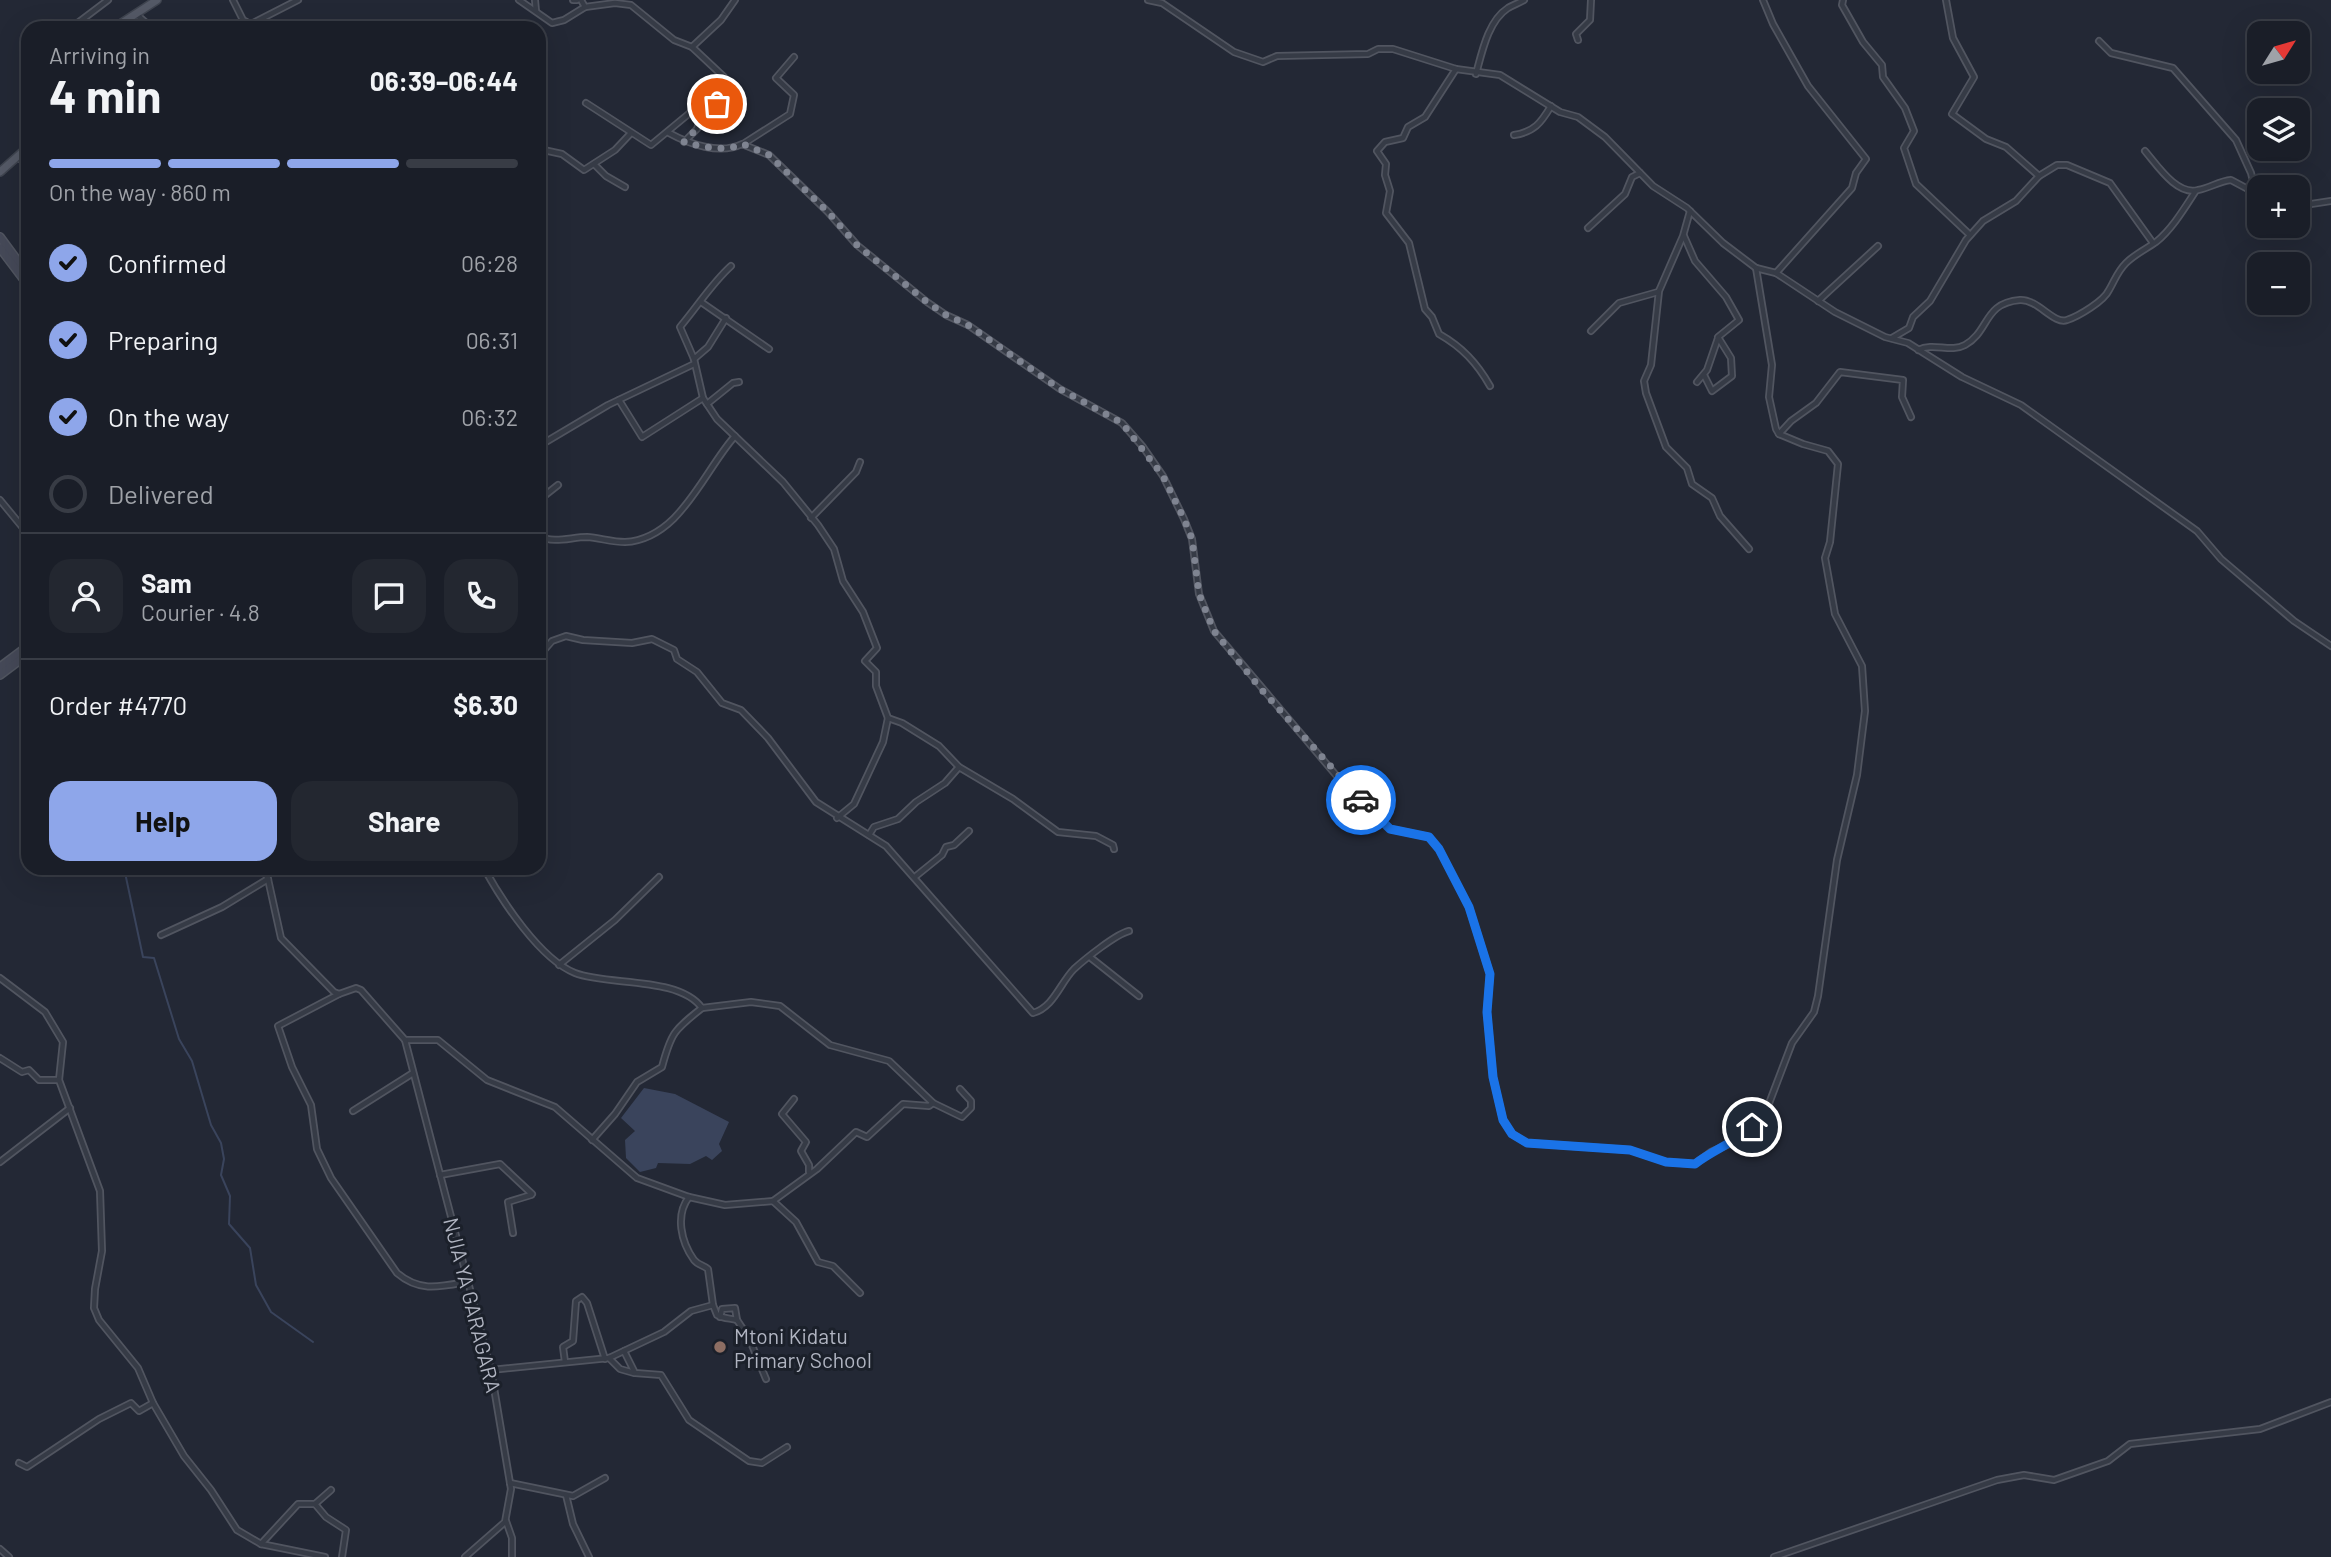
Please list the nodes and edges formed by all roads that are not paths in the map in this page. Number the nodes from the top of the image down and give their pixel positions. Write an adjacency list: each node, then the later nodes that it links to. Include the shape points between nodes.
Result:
1 (108, 0): 18 (street)
2 (157, 0): 17 (main road)
3 (233, 0): 21 (street)
4 (298, 0): 22 (street)
5 (519, 0): 16 (street)
6 (535, 0): 16 (street)
7 (577, 0): 15 (street)
8 (736, 0): 25 (street)
9 (1148, 0): 27 (street, via 1162,3 1234,52 1264,62 1277,56 1368,54 1393,48)
10 (1524, 0): 28 (street, via 1494,23)
11 (1591, 0): 23 (street, via 1590,20 1576,34)
12 (1763, 0): 63 (street, via 1808,86 1866,159 1852,188)
13 (1843, 0): 54 (street, via 1863,42 1882,65 1885,80 1905,108 1914,131 1904,148 1916,184)
14 (1946, 0): 46 (street, via 1953,38 1974,77 1952,114 1986,139 2006,147)
15 (585, 7): 16 (street, via 552,23); 25 (street, via 631,5 674,40)
16 (536, 11)
17 (136, 13): 19 (main road); 20 (street)
18 (80, 21)
19 (124, 21)
20 (145, 21)
21 (246, 21)
22 (257, 21)
23 (1578, 40)
24 (2099, 41): 45 (street, via 2111,52 2173,68 2236,141)
25 (692, 47): 29 (street, via 726,80)
26 (793, 57): 36 (street, via 776,78 794,95 790,114)
27 (1456, 69): 28 (street); 78 (street, via 1425,117 1408,127 1404,138 1385,142 1377,151 1386,164 1387,213 1409,243 1425,309 1439,334 1454,340 1470,356)
28 (1476, 74): 31 (street, via 1500,75)
29 (714, 94): 33 (street); 35 (street, via 722,99 701,116 697,129)
30 (586, 103): 32 (street)
31 (1551, 106): 34 (street, via 1530,133); 44 (street, via 1605,136)
32 (631, 133): 33 (street, via 651,145); 42 (street)
33 (669, 133): 35 (street)
34 (1514, 135)
35 (684, 142): 36 (street, via 733,149)
36 (743, 144): 83 (street, via 769,155 857,245 927,302 1060,389 1122,423 1143,447 1184,519 1192,539 1204,612 1222,641 1341,781 1390,829 1429,837 1439,849 1469,907 1490,974 1487,1012 1493,1077 1503,1120 1512,1134 1527,1143 1630,1150 1666,1162 1695,1164 1738,1140 1765,1114 1792,1043 1814,1012 1865,711 1862,666 1835,614 1825,558 1838,464 1828,451)
37 (546, 151): 42 (street, via 562,154 584,170)
38 (2145, 151): 49 (street, via 2166,177)
39 (21, 155): 40 (main road)
40 (18, 158): 41 (street); 43 (main road)
41 (21, 160)
42 (594, 163): 47 (street)
43 (0, 172)
44 (1640, 173): 52 (street); 53 (street, via 1632,177 1625,194)
45 (2252, 175)
46 (2039, 176): 54 (street, via 2017,201 1990,215); 57 (street, via 2062,164 2110,183)
47 (625, 187)
48 (2247, 188): 49 (street, via 2231,180)
49 (2195, 192): 57 (street, via 2179,218)
50 (2331, 201): 51 (street)
51 (2310, 204)
52 (1690, 211): 55 (street); 62 (street)
53 (1588, 228)
54 (1970, 235): 71 (street, via 1930,301 1913,317 1909,328)
55 (1683, 236): 65 (street); 70 (street, via 1695,261 1739,320)
56 (0, 237): 60 (main road)
57 (2153, 243): 73 (street, via 2119,269 2102,301 2066,321 2030,301 2004,303 1964,345)
58 (1878, 246): 66 (street)
59 (0, 248): 64 (main road)
60 (21, 266)
61 (731, 266): 67 (street)
62 (1756, 268): 63 (street); 83 (street, via 1772,365 1769,397)
63 (1776, 273): 66 (street)
64 (21, 276)
65 (1659, 291): 69 (street, via 1619,303); 93 (street, via 1651,365 1644,381 1650,411 1666,447 1687,468 1692,484 1712,498 1720,516)
66 (1818, 301): 71 (street)
67 (701, 302): 68 (street); 74 (street, via 680,327)
68 (726, 318): 72 (street); 74 (street)
69 (1591, 331)
70 (1718, 337): 75 (street); 75 (street, via 1731,358 1732,376 1712,391)
71 (1891, 339): 73 (street)
72 (769, 349)
73 (1918, 350): 94 (street, via 2032,412 2197,531 2221,559)
74 (694, 361): 79 (street); 80 (street)
75 (1704, 375): 77 (street)
76 (739, 382): 81 (street)
77 (1696, 382)
78 (1490, 386)
79 (703, 398): 80 (street, via 642,437); 81 (street)
80 (619, 400): 85 (street)
81 (707, 404): 84 (street)
82 (1911, 417): 83 (street, via 1902,397 1903,380 1840,372 1816,403)
83 (1779, 434)
84 (735, 436): 90 (street, via 783,482); 92 (street, via 679,514 652,534 626,542 591,537)
85 (546, 442)
86 (860, 462): 90 (street, via 856,472)
87 (558, 485): 88 (street)
88 (546, 494)
89 (0, 500): 91 (street)
90 (811, 518): 100 (street, via 834,550 843,581 874,636 877,648 865,661 876,672 876,687)
91 (21, 526)
92 (546, 539)
93 (1749, 549)
94 (2331, 646)
95 (546, 648): 102 (street, via 566,636 632,643 652,639 666,645 681,663 697,672 722,703 741,710 816,802)
96 (21, 651): 98 (main road)
97 (21, 659): 99 (main road)
98 (0, 667)
99 (0, 675)
100 (888, 718): 101 (street, via 939,746); 102 (street, via 870,775 854,804)
101 (959, 766): 104 (street, via 945,783 898,819 874,827); 105 (street, via 1058,832 1096,836)
102 (837, 818): 104 (street)
103 (969, 831): 108 (street)
104 (869, 835): 108 (street)
105 (1114, 849)
106 (266, 875): 110 (street)
107 (489, 875): 114 (street, via 523,926)
108 (916, 876): 113 (street, via 1033,1013 1060,991 1073,970)
109 (659, 877): 114 (street)
110 (268, 879): 112 (street); 116 (street, via 281,938)
111 (1129, 931): 113 (street)
112 (161, 935)
113 (1091, 958): 117 (street)
114 (559, 965): 118 (street, via 606,981 649,984 694,999)
115 (0, 978): 122 (street, via 45,1012 53,1024 63,1042)
116 (339, 994): 119 (street, via 361,990); 135 (street, via 278,1026 311,1105 317,1149 331,1178 397,1273 427,1289)
117 (1139, 996)
118 (702, 1008): 125 (street, via 751,1002 780,1006 831,1045 889,1061); 128 (street, via 674,1032 662,1067 637,1082)
119 (405, 1040): 121 (street, NJIA YA GARAGARA); 128 (street, via 438,1040 487,1080 555,1107)
120 (0, 1058): 122 (street, via 22,1072 29,1070 39,1080)
121 (413, 1073): 127 (street); 131 (street, NJIA YA GARAGARA)
122 (59, 1080): 126 (street)
123 (960, 1089): 125 (street, via 971,1101 967,1115 959,1116)
124 (794, 1099): 130 (street, via 782,1114 806,1142 801,1151)
125 (933, 1103): 130 (street, via 903,1104 867,1137 856,1132)
126 (70, 1108): 129 (street); 147 (street, via 100,1191 103,1251 94,1308 138,1368)
127 (354, 1111)
128 (592, 1140): 132 (street, via 637,1178)
129 (0, 1162)
130 (809, 1172): 133 (street)
131 (440, 1175): 134 (street, via 500,1164 532,1195 508,1202); 135 (street, NJIA YA GARAGARA)
132 (689, 1197): 133 (street, via 725,1205); 137 (street, via 681,1207 680,1219 694,1260 708,1269)
133 (773, 1201): 136 (street, via 796,1222 818,1262 838,1269)
134 (513, 1233)
135 (466, 1282): 143 (street, NJIA YA GARAGARA)
136 (860, 1293)
137 (713, 1305): 138 (street); 140 (street, via 691,1311 664,1332)
138 (720, 1317): 139 (street); 139 (street, via 722,1309 731,1307)
139 (737, 1320): 145 (street)
140 (624, 1351): 141 (street); 144 (street)
141 (607, 1359): 142 (street); 142 (street, via 582,1297 576,1301 573,1341 563,1347); 144 (street, via 620,1370)
142 (565, 1362): 143 (street)
143 (491, 1370): 151 (street, NJIA YA GARAGARA)
144 (635, 1373): 148 (street, via 661,1375 689,1420 754,1464 762,1464)
145 (766, 1379)
146 (2331, 1402): 167 (street, via 2260,1429 2130,1444 2108,1461 2054,1480 2024,1475 1997,1480)
147 (153, 1403): 149 (street, via 139,1411 132,1403 113,1411 27,1467); 156 (street, via 237,1530)
148 (787, 1447)
149 (19, 1463)
150 (605, 1478): 153 (street, via 573,1496)
151 (510, 1483): 153 (street); 155 (street, NJIA YA GARAGARA)
152 (331, 1490): 154 (street)
153 (566, 1495): 166 (street, via 573,1524)
154 (315, 1504): 156 (street, via 298,1504); 163 (street, via 344,1528)
155 (506, 1520): 164 (street); 165 (street, NJIA YA GARAGARA)
156 (261, 1544): 158 (street)
157 (0, 1549): 160 (street)
158 (288, 1550): 159 (street); 161 (street)
159 (299, 1555): 162 (street)
160 (9, 1557)
161 (292, 1557)
162 (325, 1557)
163 (342, 1557)
164 (465, 1557)
165 (512, 1557)
166 (589, 1557)
167 (1774, 1557)

